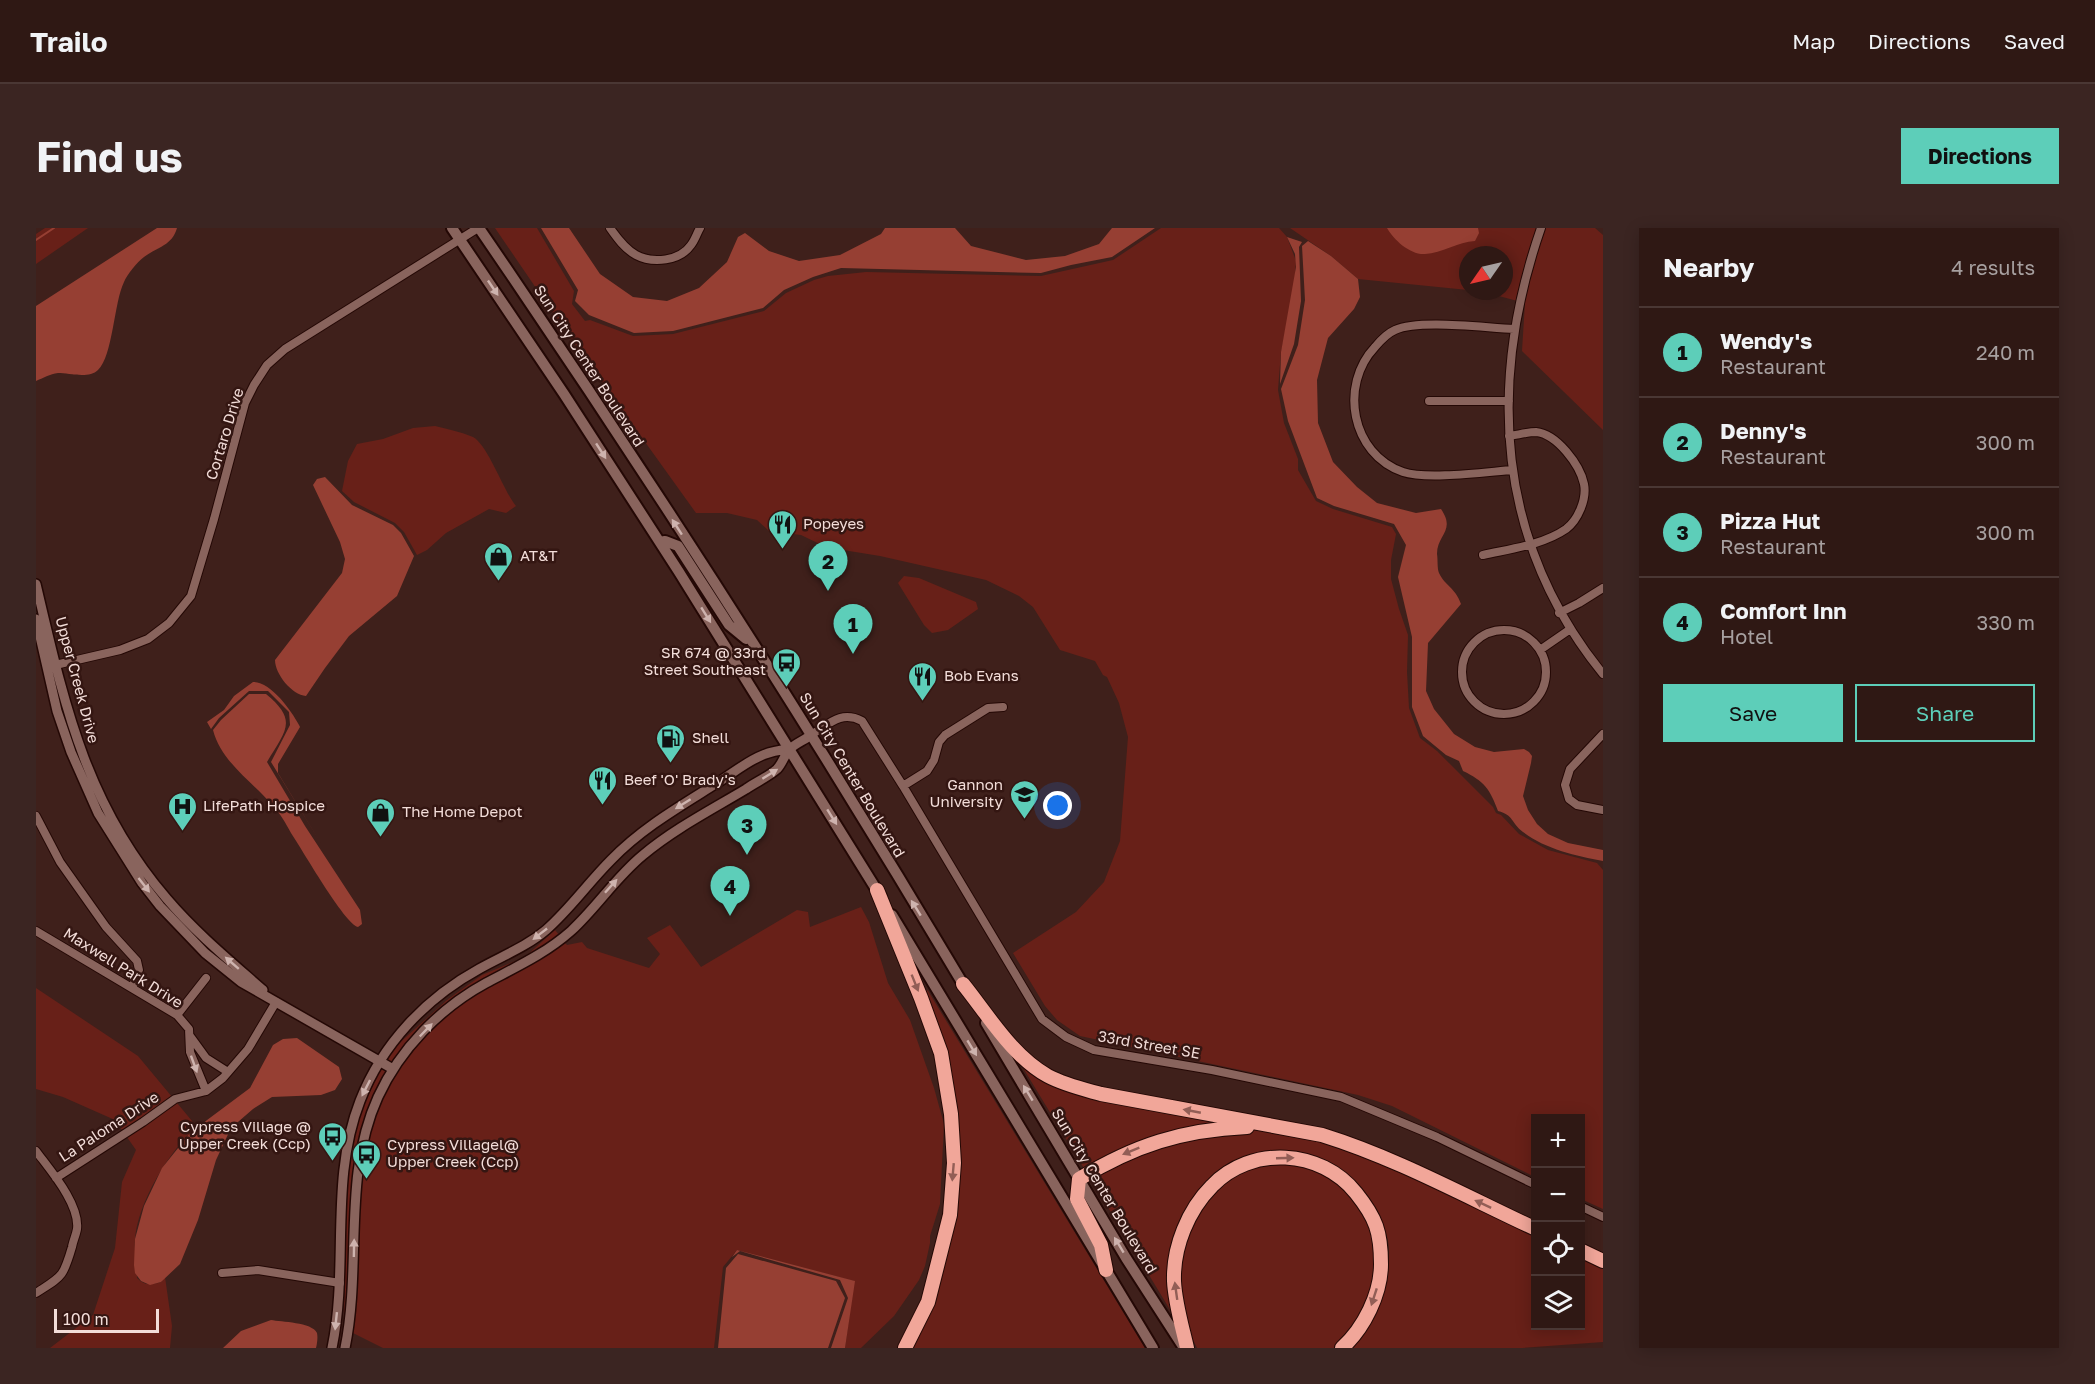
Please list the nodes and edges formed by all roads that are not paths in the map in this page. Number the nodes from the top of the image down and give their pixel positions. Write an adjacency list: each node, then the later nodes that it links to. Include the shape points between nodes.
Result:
1 (452, 228): 6 (main road)
2 (478, 228): 6 (street, Cortaro Drive); 20 (main road, Sun City Center Boulevard, one-way to 2)
3 (610, 228): 4 (street, via 634,254 646,259 671,260 690,247)
4 (700, 228)
5 (1541, 228): 7 (street)
6 (460, 240): 12 (main road, one-way to 12); 22 (street, Cortaro Drive, via 285,349 267,365 245,403 191,596 169,623 148,639 120,650)
7 (1514, 329): 9 (street); 11 (street, via 1415,325 1394,330 1363,359 1353,398 1363,440 1380,460 1404,472 1427,475)
8 (1430, 401): 9 (street)
9 (1509, 402): 10 (street)
10 (1509, 436): 11 (street); 13 (street, via 1538,432 1560,444 1574,461 1584,484 1582,508 1567,528)
11 (1513, 470): 13 (street)
12 (660, 542): 20 (main road, via 678,546 729,625); 27 (main road, one-way to 27)
13 (1529, 544): 14 (street); 17 (street)
14 (1483, 555)
15 (36, 584): 22 (street, Upper Creek Drive)
16 (1603, 588): 17 (street)
17 (1559, 613): 19 (street)
18 (36, 619): 22 (street, Upper Creek Drive)
19 (1569, 630): 21 (street); 23 (street)
20 (753, 645): 26 (main road, Sun City Center Boulevard)
21 (1540, 650): 21 (street, via 1526,637 1509,630 1490,632 1474,642 1464,658 1462,677 1468,694 1481,708 1499,714 1526,708 1544,687 1546,668)
22 (51, 665): 36 (street, Upper Creek Drive, via 57,711 83,782 130,867 160,906 205,952 241,982)
23 (1603, 674)
24 (1003, 707): 28 (street, via 988,708 945,735 927,771)
25 (1603, 734): 29 (street, via 1570,769 1565,785 1569,799 1577,806)
26 (812, 735): 27 (street); 28 (street, 33rd Street SE, via 843,717 862,721); 34 (main road, Sun City Center Boulevard, one-way to 26)
27 (790, 749): 31 (main road, one-way to 31); 39 (street, one-way to 39, via 761,756 648,827 609,861 545,931 463,978 432,1001 414,1017); 40 (street, one-way to 27, via 438,1017 484,984 545,951 571,931 643,855 778,768)
28 (903, 786): 47 (street, 33rd Street SE, via 1042,1019 1066,1037 1094,1050 1341,1097)
29 (1603, 810)
30 (36, 816): 35 (street, via 60,861 99,918 137,961 139,970)
31 (877, 890): 53 (main road, one-way to 53); 59 (highway, one-way to 59, via 941,1053 951,1113 954,1163 950,1215 928,1302)
32 (36, 931): 35 (street, Maxwell Park Drive)
33 (206, 978): 37 (street)
34 (963, 984): 43 (highway, one-way to 34, via 1101,1094 1046,1075 1014,1050); 46 (main road, Sun City Center Boulevard, one-way to 34)
35 (132, 988): 37 (street, Maxwell Park Drive)
36 (276, 1002): 39 (street, Upper Creek Drive); 41 (street, La Paloma Drive, via 248,1049)
37 (177, 1015): 38 (street, Maxwell Park Drive)
38 (189, 1034): 41 (street, Maxwell Park Drive, via 206,1058); 42 (street, Maxwell Park Drive, one-way to 42, via 190,1052)
39 (380, 1061): 40 (street, Upper Creek Drive); 55 (street, one-way to 55, via 361,1099 344,1158)
40 (393, 1069): 58 (street, one-way to 40, via 353,1288 360,1160 378,1098)
41 (228, 1072): 42 (street, La Paloma Drive)
42 (206, 1091): 45 (street, La Paloma Drive, via 176,1099)
43 (1270, 1125): 46 (highway, one-way to 46, via 1182,1134 1124,1153); 50 (highway, one-way to 43, via 1353,1145)
44 (36, 1151): 45 (street)
45 (56, 1178): 56 (street, via 76,1212 77,1228 64,1271)
46 (1079, 1179): 53 (highway, via 1077,1199 1101,1245); 61 (main road, Sun City Center Boulevard, one-way to 46)
47 (1531, 1183)
48 (1585, 1208): 49 (street)
49 (1603, 1217)
50 (1531, 1227)
51 (1585, 1253): 52 (highway)
52 (1603, 1262)
53 (1106, 1270): 60 (main road)
54 (222, 1273): 55 (street, via 258,1270)
55 (340, 1283): 57 (street, one-way to 57)
56 (36, 1293)
57 (332, 1348)
58 (345, 1348)
59 (905, 1348)
60 (1153, 1348)
61 (1186, 1348): 62 (highway, one-way to 62, via 1174,1280 1179,1244 1191,1213 1212,1186 1247,1163 1296,1157 1325,1166 1350,1185 1372,1213 1381,1246 1381,1273 1373,1304)
62 (1342, 1348)

